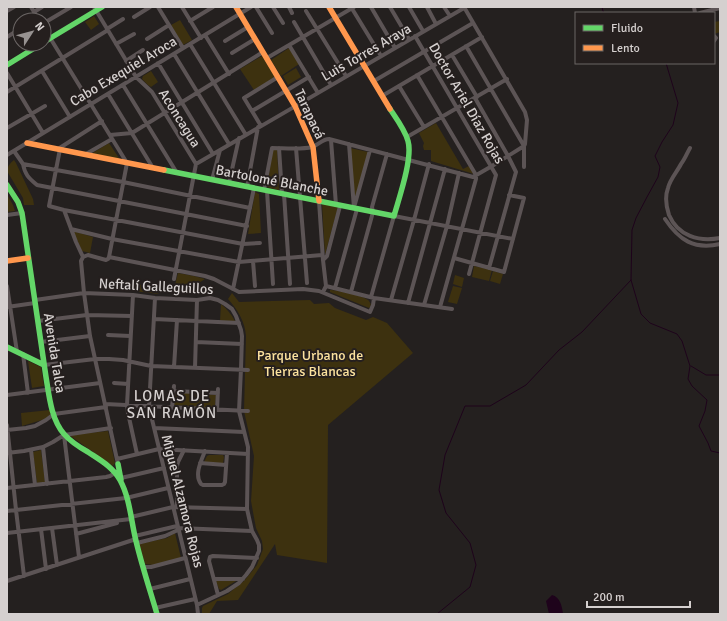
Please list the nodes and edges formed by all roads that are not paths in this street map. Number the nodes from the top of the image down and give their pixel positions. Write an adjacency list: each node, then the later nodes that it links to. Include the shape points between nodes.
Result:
1 (14, 7): 25 (street)
2 (31, 7): 27 (street)
3 (42, 7): 27 (street)
4 (71, 7): 32 (street)
5 (102, 7): 24 (street)
6 (150, 7): 33 (street)
7 (158, 7): 41 (street)
8 (182, 7): 36 (street)
9 (213, 7): 36 (street)
10 (236, 7): 30 (street, Tarapacá)
11 (251, 7): 30 (street, Cabo Exequiel Aroca)
12 (256, 7): 46 (street)
13 (273, 7): 39 (street)
14 (288, 7): 29 (street)
15 (329, 7): 34 (street)
16 (352, 7): 34 (street); 71 (street)
17 (371, 7): 63 (street)
18 (390, 7): 56 (street)
19 (409, 7): 45 (street)
20 (427, 7): 40 (street)
21 (444, 7): 31 (street)
22 (464, 7): 31 (street, Luis Torres Araya); 38 (street)
23 (720, 8): 28 (street)
24 (95, 9): 44 (street, Aconcagua); 50 (street)
25 (7, 11)
26 (306, 11): 43 (street)
27 (34, 12)
28 (704, 12)
29 (292, 13)
30 (240, 14): 42 (street, Tarapacá); 48 (street, Cabo Exequiel Aroca)
31 (450, 16): 40 (street, Luis Torres Araya)
32 (52, 18)
33 (134, 18)
34 (336, 18): 43 (street); 77 (street)
35 (123, 19): 44 (street)
36 (190, 21): 48 (street)
37 (294, 22): 51 (street)
38 (473, 23): 52 (street); 67 (street)
39 (283, 24)
40 (436, 24): 45 (street, Luis Torres Araya)
41 (169, 25): 53 (street); 62 (street)
42 (248, 27): 54 (street, Tarapacá); 57 (street)
43 (317, 29): 51 (street); 83 (street)
44 (107, 30): 58 (street, Aconcagua); 72 (street)
45 (423, 31): 49 (street, Luis Torres Araya)
46 (272, 33)
47 (134, 34): 58 (street)
48 (203, 36): 59 (street, Cabo Exequiel Aroca); 81 (street)
49 (415, 36): 56 (street, Luis Torres Araya); 67 (street, Doctor Ariel Díaz Rojas)
50 (52, 37)
51 (303, 37): 60 (street); 91 (street)
52 (482, 37): 61 (street); 87 (street)
53 (147, 39)
54 (255, 39): 66 (street, Tarapacá); 68 (street)
55 (52, 40): 72 (street)
56 (409, 40): 63 (street, Luis Torres Araya)
57 (225, 41)
58 (116, 44): 74 (street, Aconcagua)
59 (190, 44): 62 (street, Cabo Exequiel Aroca); 89 (street)
60 (289, 45): 73 (street); 86 (street)
61 (466, 46): 70 (street); 94 (street)
62 (183, 48): 69 (street, Cabo Exequiel Aroca)
63 (395, 48): 71 (street, Luis Torres Araya)
64 (143, 50): 74 (street)
65 (28, 52): 76 (street)
66 (263, 52): 73 (street, Tarapacá); 81 (street)
67 (424, 52): 78 (street, Doctor Ariel Díaz Rojas); 88 (street)
68 (232, 53)
69 (174, 54): 75 (street, Cabo Exequiel Aroca); 97 (street)
70 (452, 54): 78 (street); 101 (street)
71 (381, 56): 77 (street, Luis Torres Araya)
72 (63, 58): 79 (street); 103 (street)
73 (267, 58): 85 (street, Tarapacá)
74 (126, 60): 84 (street, Aconcagua)
75 (158, 63): 84 (street, Cabo Exequiel Aroca); 102 (street)
76 (7, 65)
77 (364, 65): 83 (street, Luis Torres Araya); 88 (street)
78 (433, 66): 82 (street); 106 (street, Doctor Ariel Díaz Rojas)
79 (42, 71): 93 (street); 110 (street)
80 (7, 73): 93 (street)
81 (229, 74): 89 (street)
82 (417, 75): 92 (street); 111 (street)
83 (346, 76): 91 (street, Luis Torres Araya)
84 (136, 77): 90 (street, Cabo Exequiel Aroca); 108 (street, Aconcagua, via 152,92)
85 (278, 77): 95 (street, Tarapacá); 107 (street, via 244,98)
86 (309, 78): 95 (street); 98 (street)
87 (507, 79): 94 (street); 127 (street, via 526,114)
88 (374, 82): 100 (street)
89 (214, 83): 97 (street); 119 (street)
90 (123, 85): 99 (street, Cabo Exequiel Aroca); 113 (street)
91 (332, 85): 98 (street, Luis Torres Araya)
92 (400, 86): 100 (street); 115 (street)
93 (16, 87): 96 (street); 109 (street)
94 (491, 88): 101 (street); 127 (street)
95 (286, 91): 105 (street, Tarapacá); 107 (street)
96 (7, 92)
97 (198, 93): 102 (street); 125 (street)
98 (318, 93): 105 (street, Luis Torres Araya)
99 (108, 94): 103 (street, Cabo Exequiel Aroca); 118 (street)
100 (382, 96): 121 (street)
101 (476, 97): 106 (street); 140 (street)
102 (182, 102): 108 (street); 137 (street)
103 (91, 104): 110 (street, Cabo Exequiel Aroca); 112 (street)
104 (45, 106): 109 (street)
105 (296, 106): 114 (street, Luis Torres Araya); 128 (street, Tarapacá)
106 (457, 108): 111 (street); 146 (street, Doctor Ariel Díaz Rojas)
107 (252, 111): 114 (street)
108 (164, 113): 113 (street); 144 (street, Aconcagua)
109 (32, 114): 116 (street); 117 (street)
110 (70, 117): 117 (street, Cabo Exequiel Aroca)
111 (442, 117): 115 (street); 153 (street)
112 (102, 122): 120 (street); 132 (street)
113 (147, 124): 118 (street); 151 (street)
114 (260, 126): 119 (street, Luis Torres Araya); 159 (street)
115 (424, 127): 121 (street)
116 (7, 128)
117 (43, 133): 124 (street, Cabo Exequiel Aroca)
118 (132, 133): 120 (street); 148 (street)
119 (246, 135): 122 (street, Luis Torres Araya)
120 (111, 137): 136 (street); 142 (street)
121 (407, 137): 141 (street)
122 (239, 138): 125 (street, Luis Torres Araya); 157 (street)
123 (331, 140): 126 (street); 128 (street, via 324,140); 169 (street)
124 (28, 143): 132 (street, Bartolomé Blanche); 135 (street, Cabo Exequiel Aroca)
125 (229, 144): 133 (street, Luis Torres Araya)
126 (349, 144): 134 (street); 171 (street)
127 (524, 146): 140 (street); 147 (street)
128 (313, 147): 130 (street); 168 (street, Tarapacá)
129 (279, 148): 130 (street); 162 (street, via 272,148); 163 (street)
130 (296, 148): 166 (street)
131 (690, 148): 182 (street, via 666,192 666,206)
132 (59, 149): 136 (street, Bartolomé Blanche); 150 (street)
133 (220, 150): 137 (street, Luis Torres Araya); 155 (street)
134 (370, 150): 138 (street); 171 (street)
135 (14, 151): 139 (street, Cabo Exequiel Aroca); 143 (street)
136 (86, 154): 142 (street, Bartolomé Blanche)
137 (213, 154): 144 (street, Luis Torres Araya)
138 (387, 154): 141 (street); 173 (street, via 372,207)
139 (7, 155)
140 (508, 156): 146 (street); 164 (street, via 516,172)
141 (409, 160): 145 (street); 177 (street)
142 (127, 163): 148 (street, Bartolomé Blanche); 156 (street)
143 (23, 164): 150 (street); 160 (street, via 27,176 37,185)
144 (196, 164): 154 (street, Aconcagua)
145 (429, 164): 149 (street); 180 (street)
146 (492, 166): 153 (street); 188 (street, Doctor Ariel Díaz Rojas, via 496,175)
147 (524, 167)
148 (153, 168): 151 (street, Bartolomé Blanche)
149 (445, 169): 152 (street); 181 (street)
150 (56, 171): 156 (street); 160 (street)
151 (177, 173): 154 (street, Bartolomé Blanche)
152 (459, 173): 153 (street); 184 (street)
153 (476, 175): 186 (street)
154 (194, 176): 155 (street, Bartolomé Blanche); 165 (street, Aconcagua)
155 (212, 180): 157 (street, Bartolomé Blanche)
156 (123, 182): 165 (street); 167 (street)
157 (229, 183): 159 (street, Bartolomé Blanche)
158 (7, 185): 174 (street, Avenida Talca)
159 (247, 187): 161 (street, Bartolomé Blanche)
160 (52, 188): 167 (street); 172 (street, via 49,206)
161 (254, 188): 162 (street, Bartolomé Blanche); 170 (street)
162 (265, 190): 163 (street, Bartolomé Blanche); 206 (street)
163 (283, 194): 166 (street, Bartolomé Blanche); 204 (street)
164 (509, 195): 189 (street); 192 (street, via 524,198)
165 (190, 196): 170 (street); 175 (street, Aconcagua)
166 (300, 198): 168 (street, Bartolomé Blanche); 200 (street)
167 (120, 201): 175 (street); 178 (street)
168 (319, 201): 169 (street, Bartolomé Blanche); 199 (street, Tarapacá)
169 (338, 205): 171 (street, Bartolomé Blanche); 207 (street, via 327,256)
170 (250, 208): 183 (street)
171 (355, 209): 173 (street, Bartolomé Blanche); 222 (street)
172 (64, 210): 178 (street); 185 (street)
173 (373, 212): 177 (street, Bartolomé Blanche); 225 (street)
174 (22, 213): 176 (street); 203 (street, Avenida Talca)
175 (186, 214): 183 (street); 187 (street, Aconcagua)
176 (7, 215)
177 (394, 216): 180 (street, Bartolomé Blanche); 228 (street)
178 (116, 219): 187 (street); 191 (street)
179 (665, 219): 182 (street)
180 (414, 220): 181 (street, Bartolomé Blanche); 231 (street)
181 (430, 223): 184 (street, Bartolomé Blanche); 233 (street)
182 (671, 224): 193 (street, via 689,236); 197 (street, via 676,234 686,241)
183 (247, 226): 195 (street)
184 (447, 226): 186 (street, Bartolomé Blanche); 234 (street)
185 (71, 229): 191 (street); 201 (street)
186 (462, 229): 188 (street, Bartolomé Blanche); 205 (street)
187 (183, 232): 195 (street); 198 (street, Aconcagua)
188 (480, 233): 189 (street, Bartolomé Blanche); 211 (street, Doctor Ariel Díaz Rojas)
189 (498, 236): 192 (street, Bartolomé Blanche); 212 (street)
190 (720, 238): 193 (street)
191 (112, 239): 198 (street); 202 (street)
192 (513, 239): 212 (street, via 504,272)
193 (706, 240): 197 (street)
194 (260, 243): 195 (street)
195 (243, 244): 210 (street)
196 (720, 244): 197 (street)
197 (706, 245)
198 (179, 251): 210 (street); 213 (street, Aconcagua)
199 (322, 255): 200 (street); 207 (street, Tarapacá)
200 (304, 256): 204 (street); 216 (street)
201 (83, 257): 202 (street, via 88,255 106,260); 226 (street, via 81,261)
202 (109, 257): 213 (street)
203 (28, 258): 208 (street); 232 (street, Avenida Talca)
204 (288, 258): 206 (street); 218 (street)
205 (454, 258): 211 (street); 236 (street)
206 (271, 259): 209 (street); 217 (street)
207 (323, 260): 221 (street, Tarapacá)
208 (7, 261)
209 (253, 261): 210 (street); 220 (street)
210 (239, 262): 223 (street)
211 (472, 263): 212 (street); 214 (street, Doctor Ariel Díaz Rojas)
212 (489, 268)
213 (176, 270): 215 (street, Aconcagua); 223 (street, via 209,277)
214 (469, 274)
215 (174, 279)
216 (307, 283)
217 (273, 284)
218 (290, 284)
219 (7, 286): 235 (street)
220 (255, 286)
221 (326, 286): 222 (street); 224 (street)
222 (335, 288): 225 (street)
223 (234, 290): 224 (street, via 239,292 307,289)
224 (323, 292): 228 (street, via 370,312)
225 (352, 292): 228 (street)
226 (84, 293): 227 (street, Neftalí Galleguillos); 232 (street, Neftalí Galleguillos); 238 (street)
227 (133, 295): 229 (street, Neftalí Galleguillos); 239 (street)
228 (373, 297): 231 (street)
229 (155, 298): 230 (street, Neftalí Galleguillos); 240 (street, Miguel Alzamora Rojas)
230 (197, 300): 243 (street); 244 (street, Neftalí Galleguillos, via 210,298 222,302 234,312)
231 (391, 300): 233 (street)
232 (35, 302): 235 (street, Neftalí Galleguillos); 242 (street, Avenida Talca)
233 (408, 303): 234 (street)
234 (424, 305): 236 (street)
235 (9, 307): 252 (street)
236 (440, 307): 237 (street)
237 (452, 309)
238 (87, 315): 239 (street); 242 (street); 246 (street)
239 (132, 316): 247 (street)
240 (154, 319): 241 (street); 256 (street, Miguel Alzamora Rojas)
241 (177, 320): 243 (street); 257 (street)
242 (38, 321): 248 (street, Avenida Talca)
243 (197, 321): 244 (street); 249 (street)
244 (239, 323): 250 (street, Neftalí Galleguillos)
245 (108, 335): 247 (street)
246 (90, 336): 248 (street); 253 (street)
247 (130, 336): 254 (street)
248 (41, 342): 255 (street, Avenida Talca)
249 (196, 342): 250 (street); 258 (street)
250 (242, 344): 259 (street, Neftalí Galleguillos)
251 (7, 348): 252 (street)
252 (20, 353): 255 (street); 265 (street)
253 (95, 359): 254 (street); 255 (street); 261 (street)
254 (129, 361): 256 (street); 263 (street)
255 (44, 365): 264 (street, Avenida Talca)
256 (151, 366): 257 (street); 269 (street, Miguel Alzamora Rojas)
257 (174, 367): 258 (street)
258 (195, 368): 259 (street)
259 (241, 369): 260 (street); 272 (street, Neftalí Galleguillos)
260 (248, 370)
261 (100, 383): 264 (street); 267 (street)
262 (114, 383): 263 (street)
263 (128, 384): 268 (street)
264 (49, 390): 265 (street); 274 (street, Avenida Talca)
265 (28, 392): 266 (street)
266 (7, 395)
267 (105, 405): 268 (street); 274 (street); 276 (street)
268 (127, 405): 269 (street); 288 (street)
269 (149, 407): 270 (street); 277 (street, Miguel Alzamora Rojas)
270 (172, 408): 271 (street); 271 (street, via 174,389 218,391)
271 (217, 410): 272 (street)
272 (238, 411): 273 (street); 279 (street, Neftalí Galleguillos)
273 (248, 411)
274 (54, 414): 278 (street, via 35,426); 280 (street, Avenida Talca)
275 (7, 425): 278 (street)
276 (111, 428): 280 (street); 290 (street)
277 (154, 428): 279 (street); 282 (street, Miguel Alzamora Rojas)
278 (7, 430): 286 (street)
279 (244, 432): 289 (street, Neftalí Galleguillos)
280 (64, 435): 281 (street); 294 (street, Avenida Talca); 296 (street)
281 (43, 447): 283 (street); 297 (street)
282 (159, 449): 284 (street); 288 (street); 293 (street, Miguel Alzamora Rojas)
283 (31, 450): 286 (street); 298 (street)
284 (184, 450): 285 (street); 304 (street, via 177,466)
285 (205, 451): 287 (street); 291 (street)
286 (8, 453): 300 (street)
287 (227, 453): 289 (street); 292 (street)
288 (137, 454): 290 (street)
289 (248, 454): 305 (street, Neftalí Galleguillos)
290 (118, 462): 294 (street, via 118,469); 295 (street)
291 (200, 463): 292 (street); 292 (street, via 198,480 203,485 224,484)
292 (226, 465)
293 (164, 468): 295 (street); 301 (street, Miguel Alzamora Rojas)
294 (114, 472): 295 (street, Avenida Talca); 296 (street, via 110,476)
295 (121, 480): 302 (street, Avenida Talca)
296 (70, 481): 297 (street); 303 (street)
297 (47, 484): 298 (street)
298 (35, 485): 300 (street)
299 (7, 488): 300 (street)
300 (14, 488): 306 (street)
301 (168, 488): 302 (street); 304 (street, Miguel Alzamora Rojas)
302 (126, 498): 303 (street); 308 (street, Avenida Talca)
303 (73, 504): 306 (street); 310 (street)
304 (175, 507): 305 (street); 308 (street); 312 (street, Miguel Alzamora Rojas)
305 (247, 509): 314 (street, Neftalí Galleguillos)
306 (16, 510): 307 (street); 315 (street)
307 (7, 511)
308 (131, 518): 309 (street); 318 (street, Avenida Talca)
309 (122, 520): 310 (street); 317 (street)
310 (75, 525): 311 (street); 317 (street)
311 (52, 528): 313 (street); 322 (street)
312 (178, 528): 314 (street); 318 (street); 318 (street, via 166,536); 320 (street, Miguel Alzamora Rojas)
313 (41, 529): 315 (street); 324 (street)
314 (252, 531): 321 (street, Neftalí Galleguillos, via 259,545)
315 (18, 532): 316 (street); 325 (street)
316 (7, 533)
317 (76, 534): 319 (street)
318 (136, 539): 319 (street); 323 (street, Avenida Talca)
319 (79, 558): 322 (street)
320 (185, 558): 323 (street); 326 (street, Miguel Alzamora Rojas)
321 (257, 558): 327 (street, via 211,556 209,560); 328 (street)
322 (56, 565): 324 (street)
323 (143, 567): 330 (street, Avenida Talca)
324 (46, 569): 325 (street)
325 (24, 576): 329 (street)
326 (190, 579): 330 (street); 332 (street, Miguel Alzamora Rojas)
327 (214, 579): 328 (street); 331 (street)
328 (243, 579): 331 (street)
329 (7, 581)
330 (150, 589): 334 (street, Avenida Talca)
331 (218, 595): 333 (street)
332 (195, 599): 333 (street, Miguel Alzamora Rojas); 334 (street)
333 (197, 605): 335 (street, Miguel Alzamora Rojas)
334 (156, 611)
335 (198, 614)

